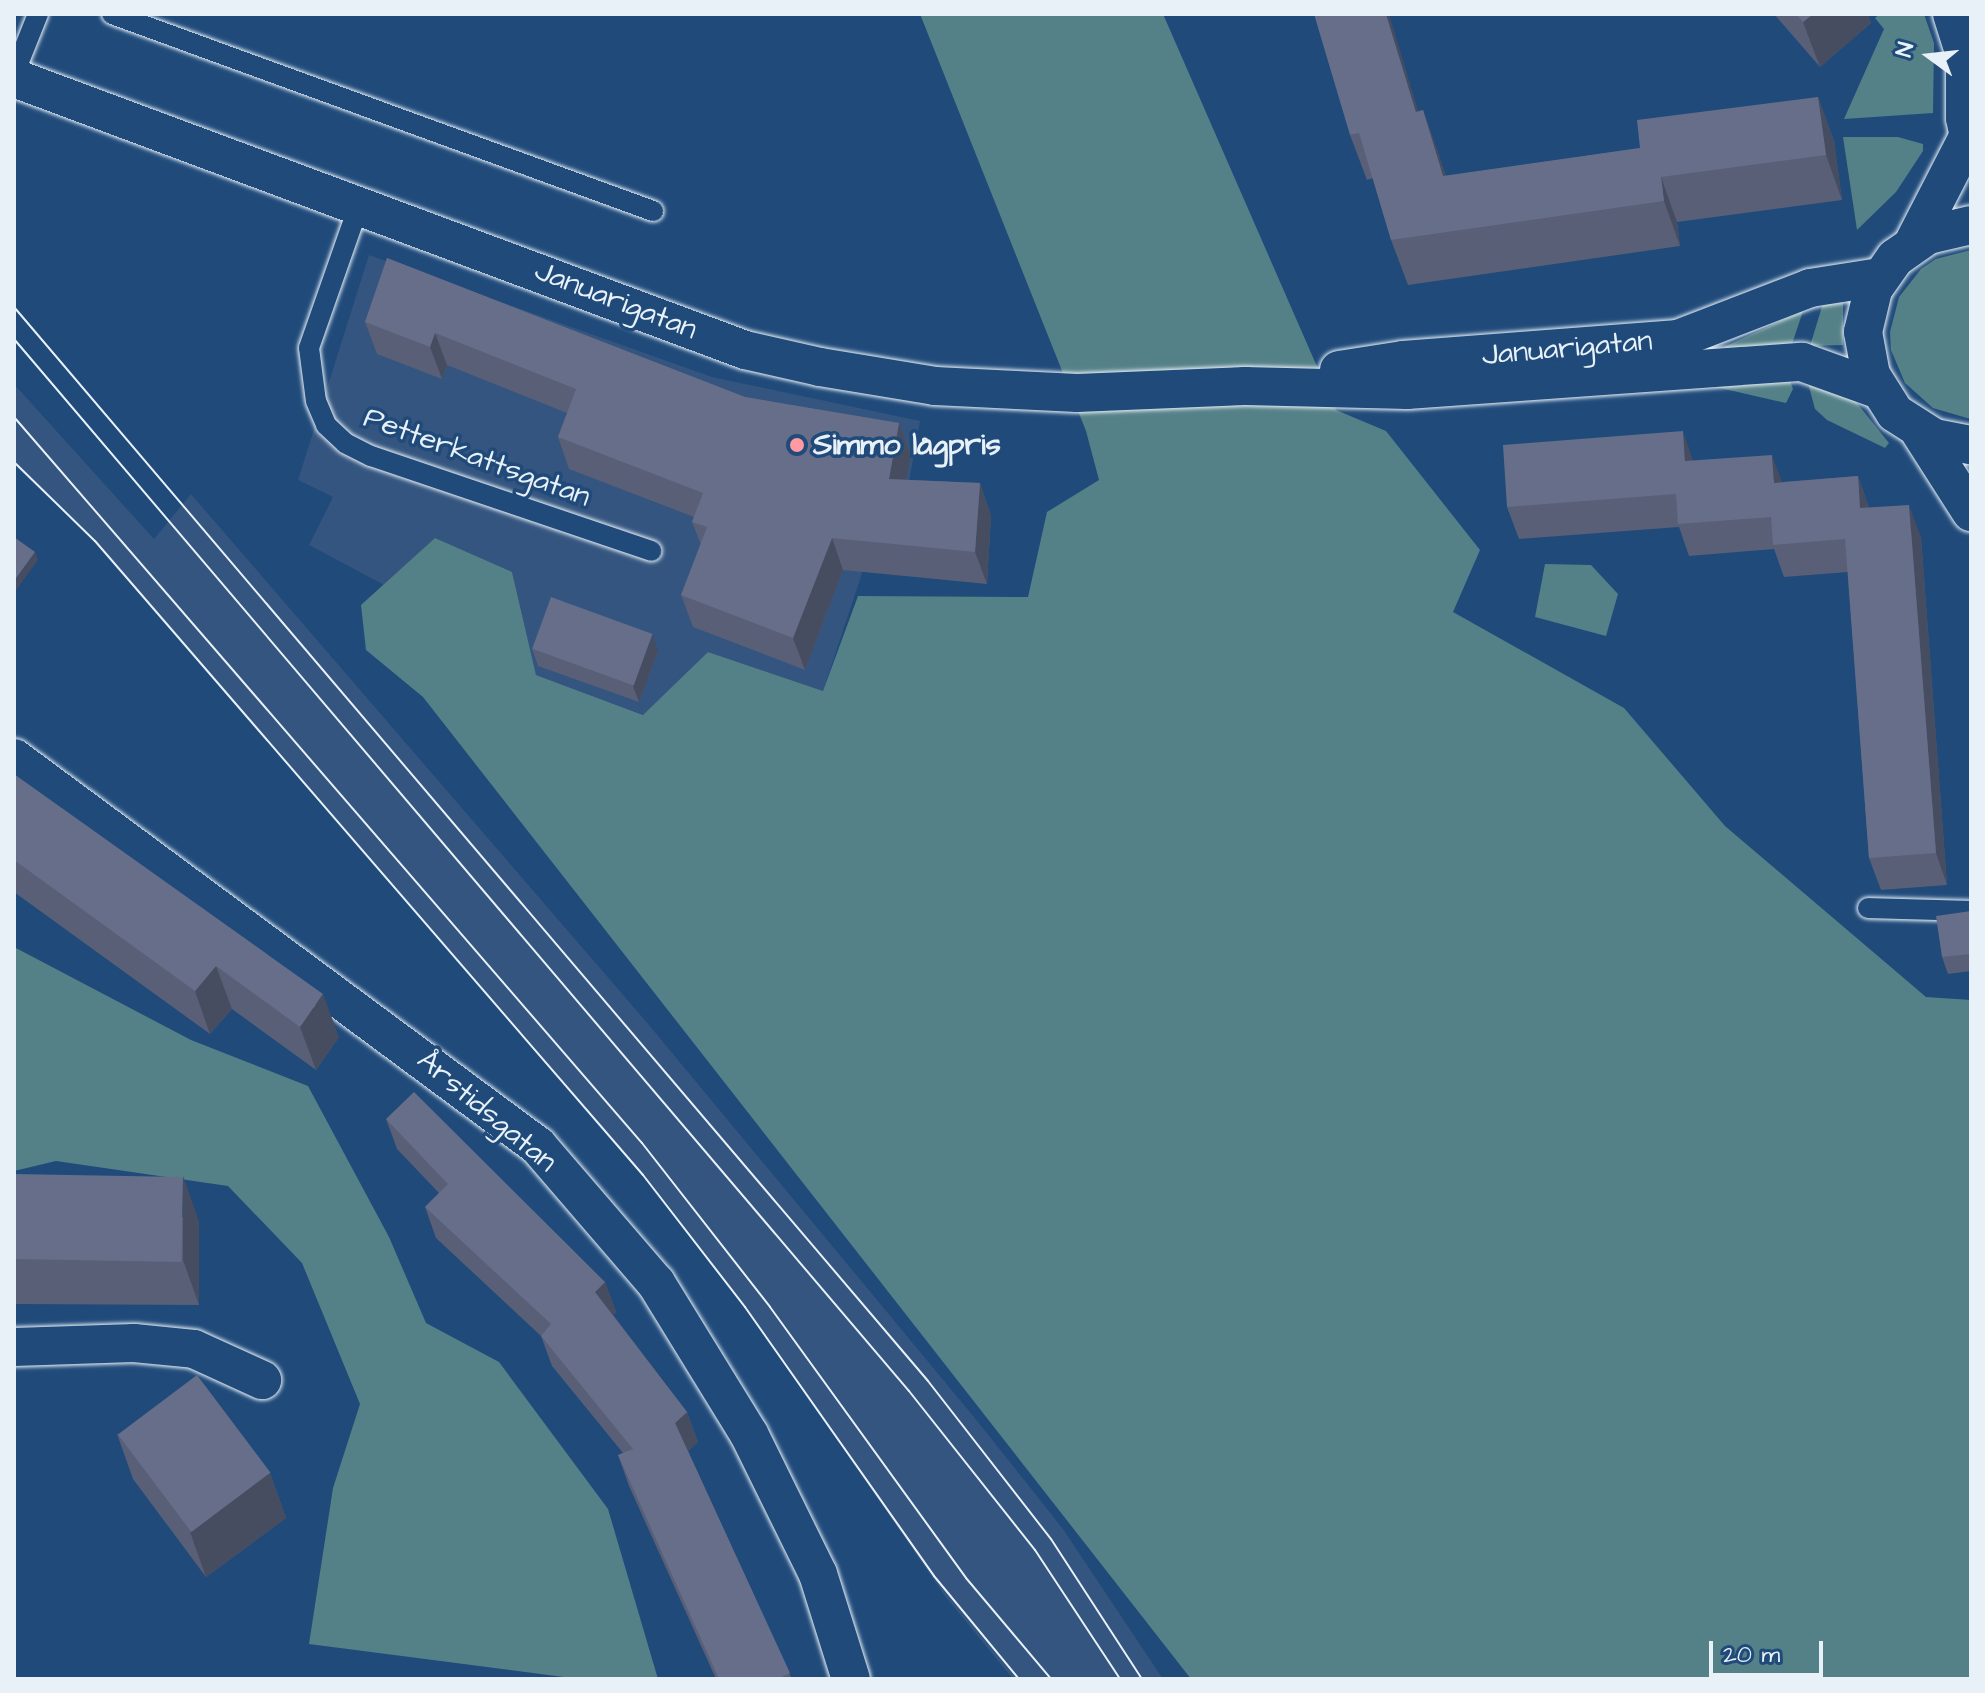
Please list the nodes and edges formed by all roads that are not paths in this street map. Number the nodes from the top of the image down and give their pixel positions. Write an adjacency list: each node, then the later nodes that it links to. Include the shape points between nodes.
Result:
1 (38, 14): 5 (lane)
2 (112, 14): 8 (lane)
3 (1952, 14): 4 (street)
4 (1968, 55): 6 (street)
5 (14, 76): 7 (street, Januarigatan)
6 (1969, 142): 10 (street)
7 (359, 205): 12 (street, Januarigatan, via 745,350 820,367 935,386 1063,392); 17 (lane, Petterkattsgatan, via 309,348 316,401 326,425 345,443 371,456)
8 (653, 211)
9 (1971, 225): 10 (street)
10 (1914, 242): 11 (street)
11 (1880, 277): 12 (street, Januarigatan, via 1810,288 1678,339 1403,360); 13 (street, via 1863,332)
12 (1245, 386): 13 (street, Januarigatan, via 1407,390 1802,362)
13 (1877, 389): 14 (street, via 1895,413)
14 (1920, 432): 15 (street); 16 (street)
15 (1971, 445)
16 (1971, 512)
17 (651, 551)
18 (14, 758): 23 (street, Årstidsgatan, via 538,1146 656,1283 749,1434 818,1574)
19 (1868, 908): 20 (lane)
20 (1971, 911)
21 (14, 1347): 22 (street, via 134,1343 194,1349)
22 (262, 1380)
23 (851, 1679)

